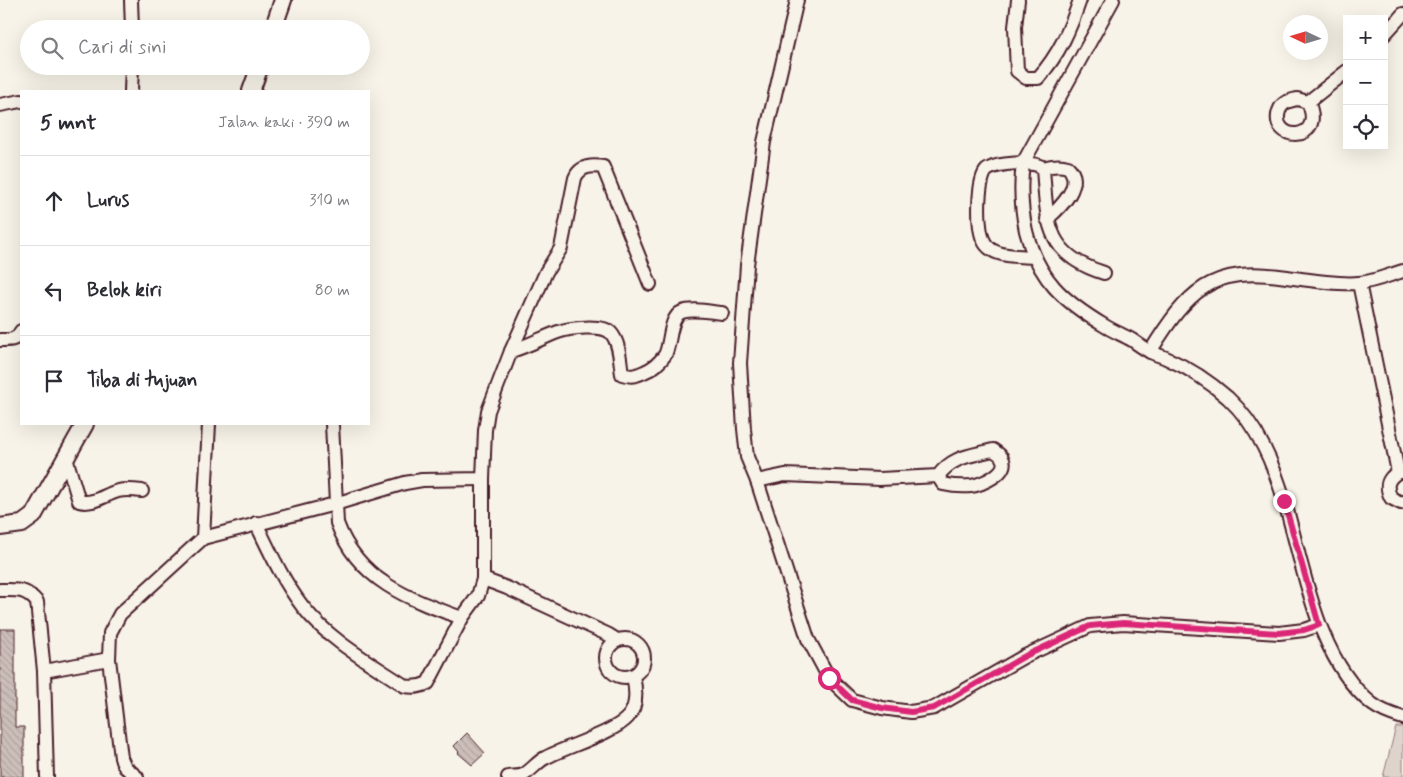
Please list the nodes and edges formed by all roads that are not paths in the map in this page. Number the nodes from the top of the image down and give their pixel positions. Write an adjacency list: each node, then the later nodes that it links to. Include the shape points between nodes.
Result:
1 (131, 0): 8 (street)
2 (283, 0): 9 (main road)
3 (797, 0): 39 (street, via 764,142 747,265 741,371 748,457)
4 (1018, 0): 5 (street, via 1017,72 1026,78 1038,78 1064,41)
5 (1080, 0)
6 (1113, 0): 19 (street)
7 (1403, 14): 10 (street)
8 (132, 20)
9 (276, 20)
10 (1388, 31)
11 (1343, 74): 17 (street)
12 (132, 75): 14 (street)
13 (257, 75): 15 (main road)
14 (132, 90)
15 (251, 90)
16 (20, 101): 18 (street)
17 (1308, 102)
18 (0, 105)
19 (1023, 163): 20 (street); 22 (street, via 1021,203); 22 (street, via 1002,164 987,170 982,178 980,229 983,241 992,250 1008,255)
20 (1043, 168): 21 (street); 21 (street, via 1063,165 1074,175 1073,186 1064,204)
21 (1047, 219): 24 (street, via 1055,240 1073,260)
22 (1033, 256): 31 (street, via 1057,291 1071,303)
23 (1403, 272): 25 (street)
24 (1104, 273)
25 (1359, 283): 31 (street, via 1260,274 1233,275 1217,280 1193,295); 36 (street)
26 (650, 284): 30 (street, via 603,166 585,167 575,178 562,248 546,272)
27 (722, 313): 30 (street, via 683,311 673,324 666,354 652,369 632,377 622,374 615,338 610,331 599,328 560,331)
28 (20, 333): 29 (street, via 13,340)
29 (0, 340)
30 (511, 351): 38 (street, via 488,411 484,430)
31 (1150, 352): 49 (street, via 1186,369 1228,398 1257,434 1271,462 1284,501)
32 (84, 425): 35 (main road)
33 (209, 425): 45 (street)
34 (329, 425): 42 (street)
35 (66, 458): 40 (street, via 79,501 96,501 125,490); 44 (main road, via 33,516 22,524)
36 (1401, 472): 41 (street, via 1390,478 1386,488 1391,498)
37 (938, 476): 37 (street, via 943,484 973,486 1000,472 1004,464 993,450 947,465); 39 (street, via 880,479 786,475)
38 (483, 479): 42 (street, via 413,481); 46 (street)
39 (757, 481): 49 (street, via 808,639 829,678 852,700 882,708 911,712 934,708 1025,656 1090,626 1123,623 1279,633)
40 (142, 491)
41 (1403, 502)
42 (335, 504): 43 (street); 48 (street, via 342,537 362,565 406,596)
43 (256, 523): 45 (street); 48 (street, via 283,577 308,613 340,643 405,686 428,683)
44 (0, 527)
45 (203, 538): 51 (street, via 120,614 110,633)
46 (483, 579): 48 (street, via 478,596); 50 (street)
47 (0, 590): 52 (street, via 23,590 37,602)
48 (462, 618)
49 (1319, 625): 54 (street, via 1332,654 1354,687 1374,705)
50 (616, 640): 53 (street, via 633,640 643,652 641,668); 53 (street, via 608,648 606,664 617,676)
51 (109, 659): 52 (street); 56 (street, via 121,758 125,767)
52 (44, 671): 55 (street)
53 (633, 676): 57 (street, via 636,697 628,717 543,759 523,775)
54 (1403, 718)
55 (47, 777)
56 (137, 777)
57 (508, 777)

